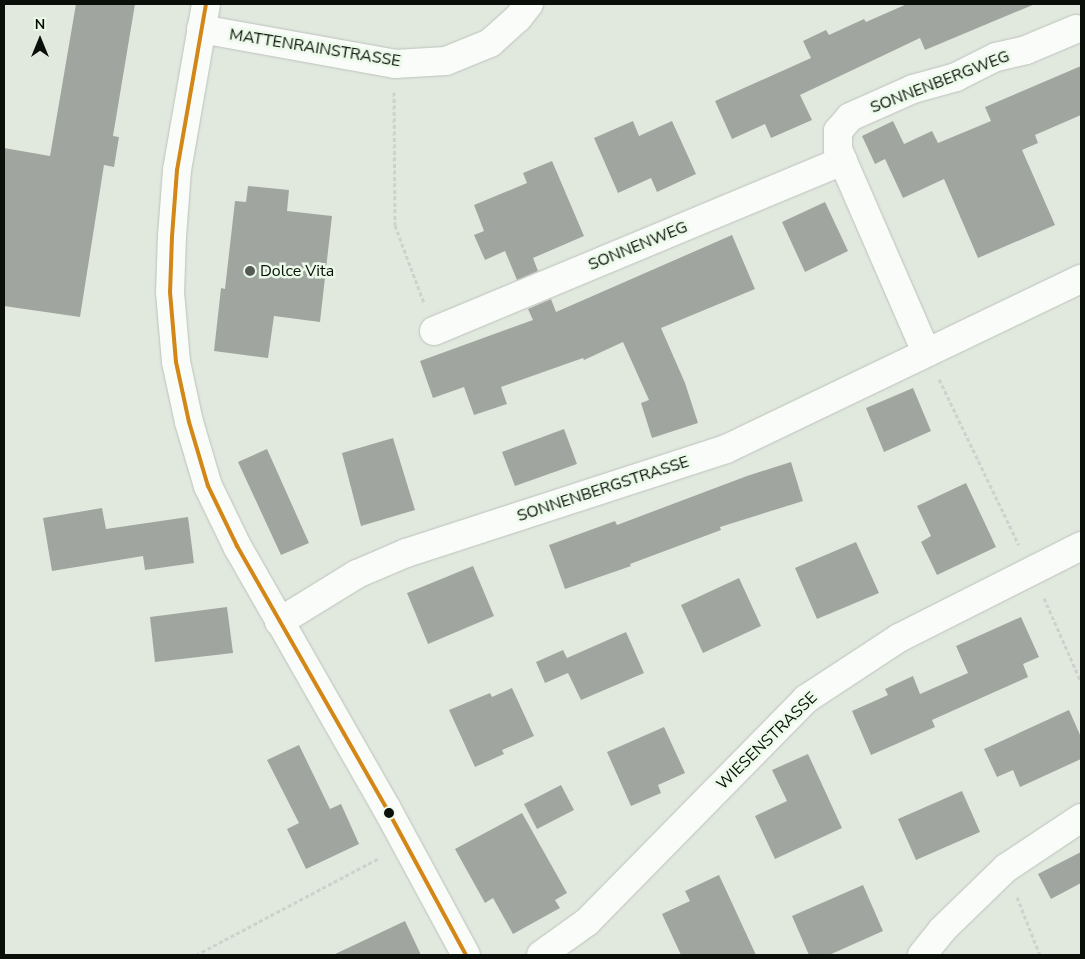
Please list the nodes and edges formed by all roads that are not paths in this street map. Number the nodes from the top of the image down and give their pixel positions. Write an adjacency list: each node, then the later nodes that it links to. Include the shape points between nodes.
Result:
1 (528, 4): 2 (street, MATTENRAINSTRASSE, via 518,18 490,43 446,61 395,64)
2 (204, 16): 9 (street, via 177,170 170,292 176,362 208,486)
3 (1076, 29): 4 (street, SONNENBERGWEG, via 1026,50 996,56 956,77 913,89 850,117 838,131 838,149)
4 (843, 162): 6 (street, SONNENWEG); 7 (street)
5 (1081, 279): 7 (street, SONNENBERGSTRASSE)
6 (434, 331)
7 (926, 352): 9 (street, SONNENBERGSTRASSE, via 726,450 406,553 357,574)
8 (1081, 546): 12 (street, WIESENSTRASSE, via 899,638 806,699 587,922)
9 (279, 622): 11 (street)
10 (1081, 818): 13 (street, via 1006,868 942,930)
11 (466, 955)
12 (542, 955)
13 (922, 955)

